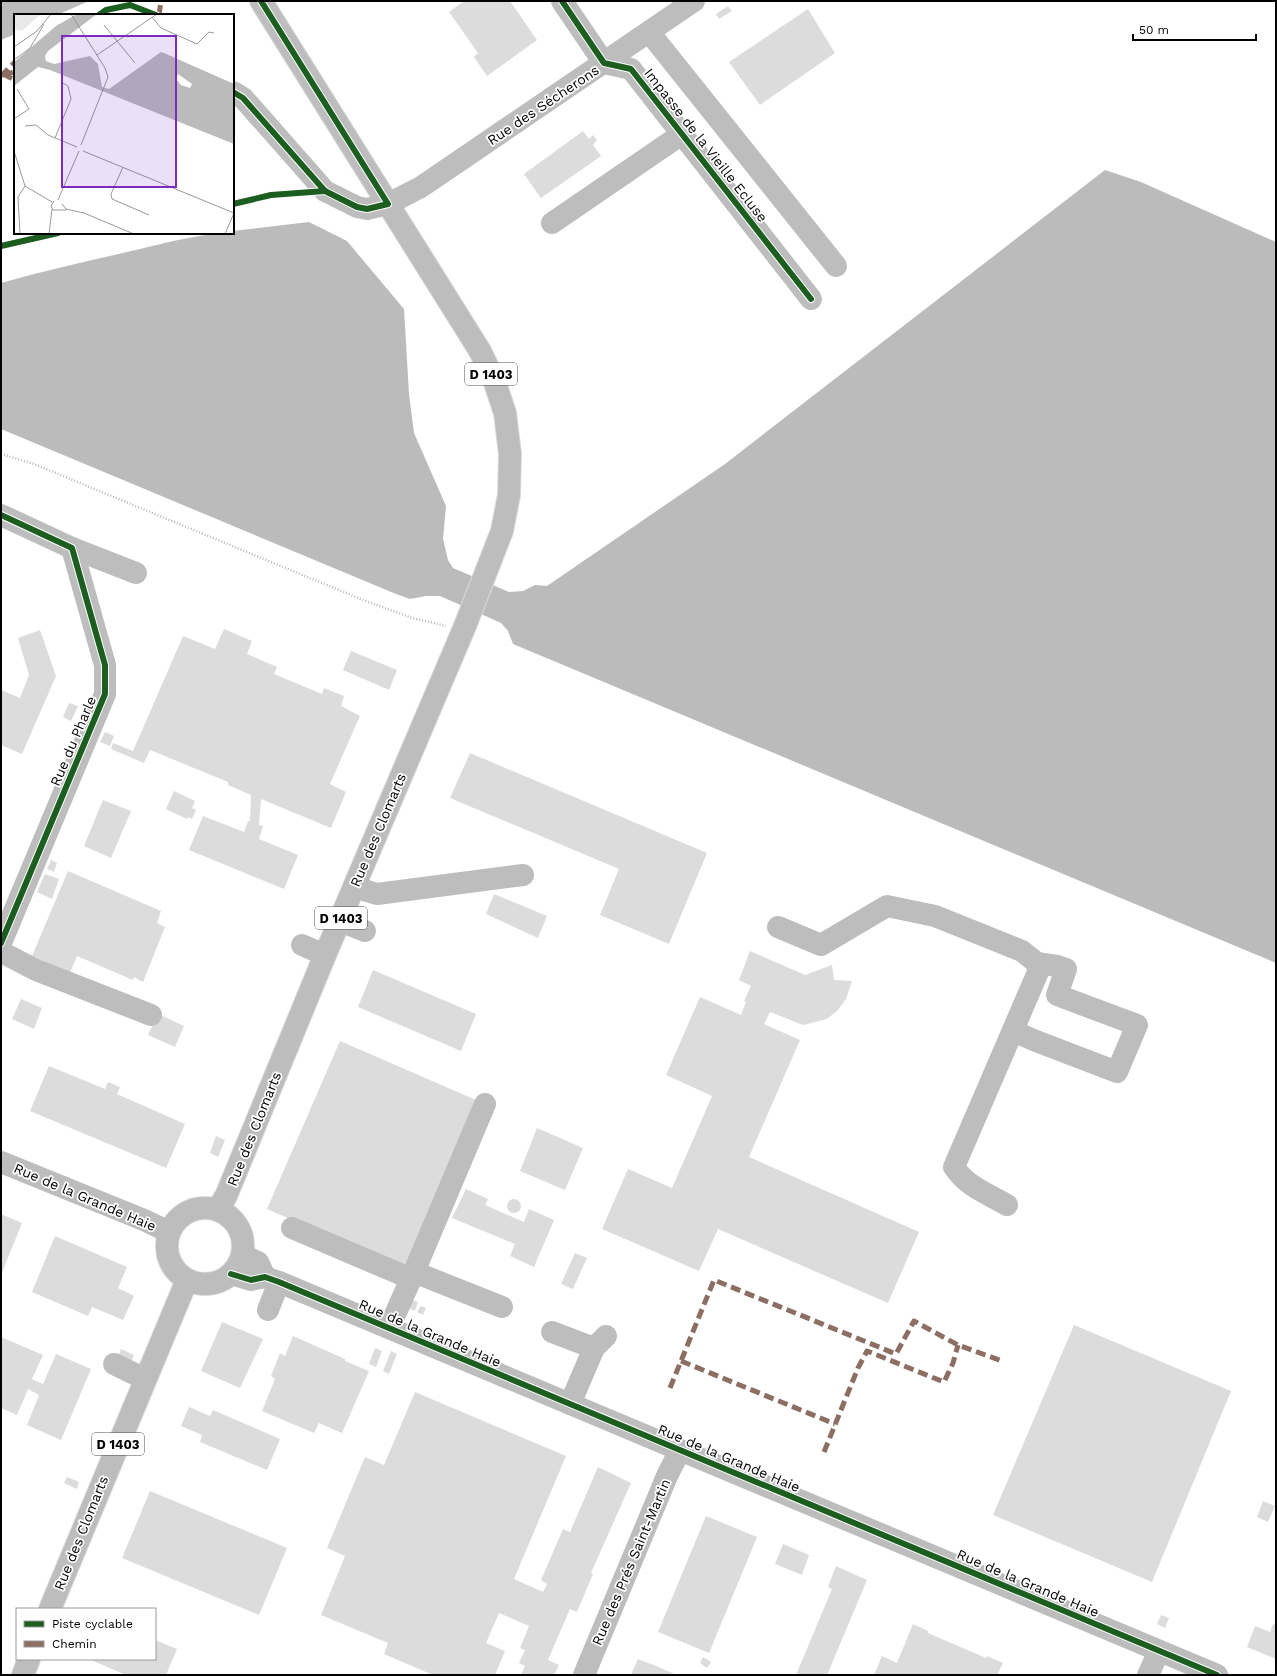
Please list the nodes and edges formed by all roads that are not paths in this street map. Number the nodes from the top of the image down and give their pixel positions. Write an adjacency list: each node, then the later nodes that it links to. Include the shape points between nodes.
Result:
1 (261, 1): 8 (street, D 1403)
2 (562, 1): 5 (street)
3 (694, 1): 4 (street, Rue des Sécherons)
4 (649, 32): 5 (street, Rue des Sécherons); 10 (street)
5 (604, 63): 7 (street, Impasse de la Vieille Ecluse, via 631,69); 8 (street, Rue des Sécherons, via 421,187)
6 (234, 93): 8 (street, Rue des Sécherons, via 243,98 325,191 357,207 368,209)
7 (682, 134): 9 (street); 11 (street, Impasse de la Vieille Ecluse)
8 (388, 204): 16 (street, Rue des Clomarts / D 1403, via 480,351 494,380 505,413 510,454 509,495 502,531 488,568 456,626)
9 (552, 223)
10 (836, 266)
11 (811, 298)
12 (1, 515): 13 (street)
13 (72, 548): 14 (street); 20 (street, Rue du Pharle, via 105,665 105,694)
14 (136, 573)
15 (524, 875): 16 (street, via 377,894)
16 (354, 887): 17 (street, Rue des Clomarts / D 1403)
17 (340, 921): 19 (street); 23 (street, Rue des Clomarts / D 1403)
18 (778, 927): 24 (street, via 821,945 887,906 935,916 1022,951)
19 (365, 930)
20 (1, 943)
21 (302, 945): 23 (street)
22 (1, 952): 25 (street, via 36,970)
23 (325, 955): 30 (street, Rue des Clomarts / D 1403, via 226,1196)
24 (1037, 963): 26 (street, via 1038,972); 26 (street, via 1066,969 1057,995 1137,1025 1117,1072)
25 (151, 1015)
26 (1013, 1031): 29 (street, via 954,1167 967,1183)
27 (485, 1104): 35 (street)
28 (1, 1162): 32 (street, Rue de la Grande Haie)
29 (1007, 1205)
30 (217, 1210): 32 (street, via 205,1208 183,1215); 33 (street, via 227,1215 238,1228 243,1244)
31 (292, 1228): 35 (street)
32 (169, 1232): 36 (street, via 166,1243 171,1265)
33 (242, 1255): 34 (street); 37 (street, via 258,1262)
34 (231, 1274): 36 (street, via 221,1281 210,1284 198,1284); 37 (street, Rue de la Grande Haie, via 250,1280)
35 (413, 1276): 38 (street); 40 (street)
36 (187, 1280): 43 (street, Rue des Clomarts / D 1403)
37 (272, 1280): 39 (street); 40 (street, Rue de la Grande Haie)
38 (502, 1307)
39 (268, 1310)
40 (389, 1328): 44 (street, Rue de la Grande Haie)
41 (552, 1332): 44 (street, via 600,1342)
42 (114, 1364): 43 (street)
43 (145, 1378): 46 (street, Rue des Clomarts / D 1403)
44 (570, 1404): 45 (street, Rue de la Grande Haie)
45 (680, 1450): 47 (street, Rue de la Grande Haie); 50 (street, Rue des Prés Saint-Martin)
46 (50, 1608)
47 (1159, 1651): 51 (street); 52 (street, Rue de la Grande Haie)
48 (29, 1660): 49 (street)
49 (23, 1675)
50 (584, 1675)
51 (1148, 1675)
52 (1216, 1675)

